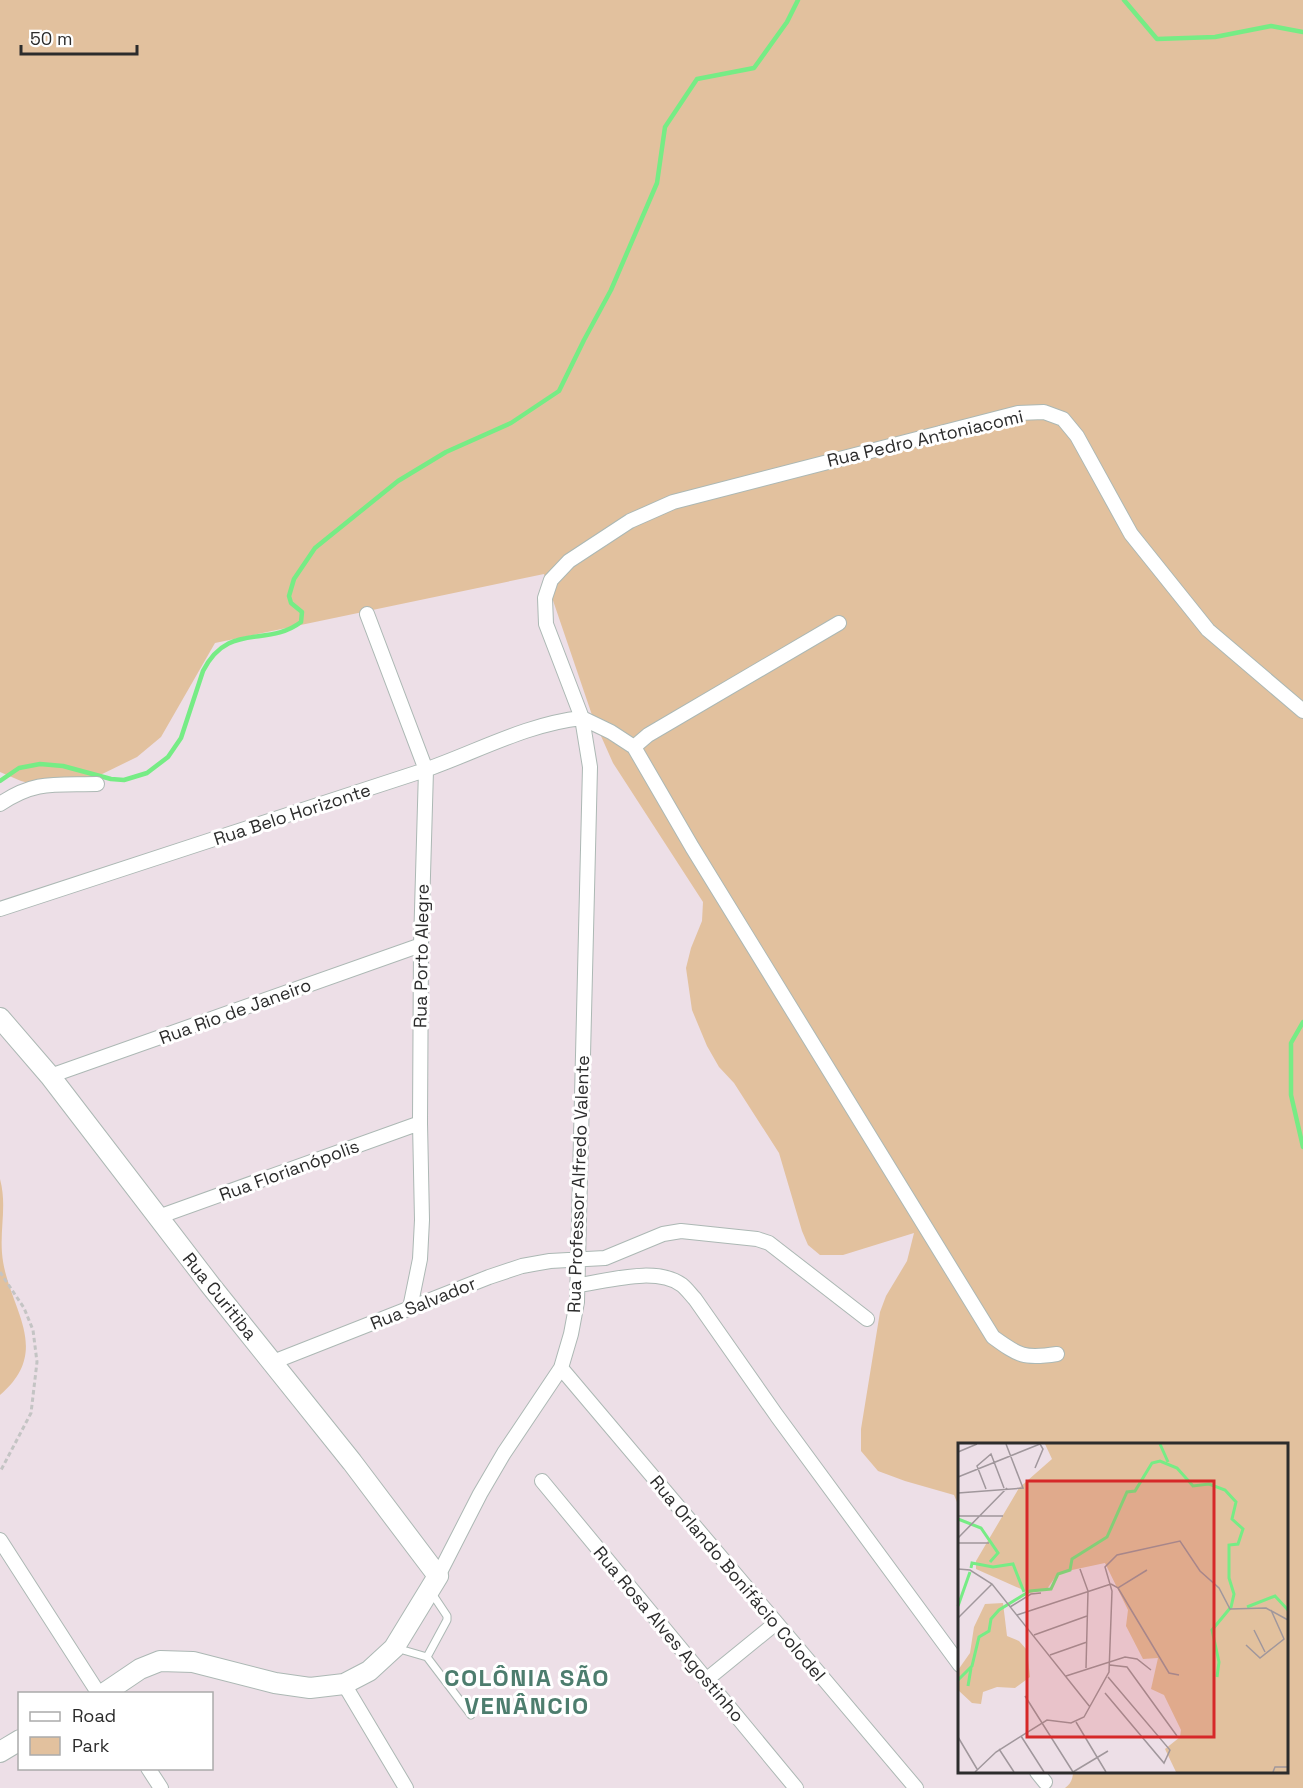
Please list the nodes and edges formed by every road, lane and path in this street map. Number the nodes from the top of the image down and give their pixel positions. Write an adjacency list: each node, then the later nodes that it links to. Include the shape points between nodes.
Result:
1 (367, 614): 6 (street, Rua Porto Alegre)
2 (839, 623): 5 (street, via 648,735)
3 (1303, 711): 4 (street, Rua Pedro Antoniacomi, via 1208,630 1131,534 1077,436 1063,419 1044,412 1018,413 673,502 630,521 569,561 551,580 545,598 546,624)
4 (582, 718): 5 (street); 6 (street, Rua Belo Horizonte, via 538,726); 15 (street, Rua Professor Alfredo Valente, via 590,767)
5 (634, 747): 20 (street, via 993,1337 1016,1354)
6 (426, 770): 9 (street, Rua Belo Horizonte); 10 (street, Rua Porto Alegre)
7 (97, 784): 8 (street, via 38,786)
8 (0, 804)
9 (0, 909)
10 (421, 945): 12 (street, Rua Rio de Janeiro); 13 (street, Rua Porto Alegre)
11 (0, 1018): 12 (street, Rua Curitiba)
12 (50, 1076): 14 (street, Rua Curitiba)
13 (420, 1123): 14 (street, Rua Florianópolis); 18 (street, Rua Porto Alegre, via 420,1259)
14 (158, 1217): 21 (street, Rua Curitiba)
15 (578, 1260): 17 (street, Rua Professor Alfredo Valente); 18 (street, Rua Salvador, via 522,1266); 19 (street, Rua Salvador, via 605,1258 663,1234 681,1231 757,1239 769,1243)
16 (0, 1272): 23 (path, via 24,1308 33,1330 36,1362 31,1413)
17 (578, 1285): 22 (street, Rua Professor Alfredo Valente); 30 (street, via 646,1275 682,1285)
18 (410, 1308): 21 (street, Rua Salvador)
19 (867, 1318)
20 (1057, 1354)
21 (273, 1362): 26 (street, Rua Curitiba, via 352,1462)
22 (561, 1368): 26 (street, Rua Professor Alfredo Valente, via 492,1473); 27 (street, Rua Orlando Bonifácio Colodel)
23 (0, 1472)
24 (542, 1481): 31 (street, Rua Rosa Alves Agostinho)
25 (0, 1540): 33 (street)
26 (434, 1583): 28 (street, Rua Professor Alfredo Valente); 29 (lane, via 447,1620)
27 (776, 1623): 31 (street); 42 (street, Rua Orlando Bonifácio Colodel)
28 (394, 1648): 29 (lane); 32 (street, Rua Professor Alfredo Valente, via 369,1671)
29 (426, 1657): 35 (lane)
30 (958, 1662)
31 (706, 1680): 41 (street, Rua Rosa Alves Agostinho)
32 (344, 1684): 34 (street, Rua Professor Alfredo Valente, via 310,1688 193,1662 160,1661); 40 (street)
33 (100, 1692)
34 (104, 1692)
35 (471, 1715)
36 (18, 1741): 37 (street)
37 (0, 1752)
38 (149, 1770): 39 (street)
39 (161, 1788)
40 (406, 1788)
41 (796, 1788)
42 (916, 1788)

